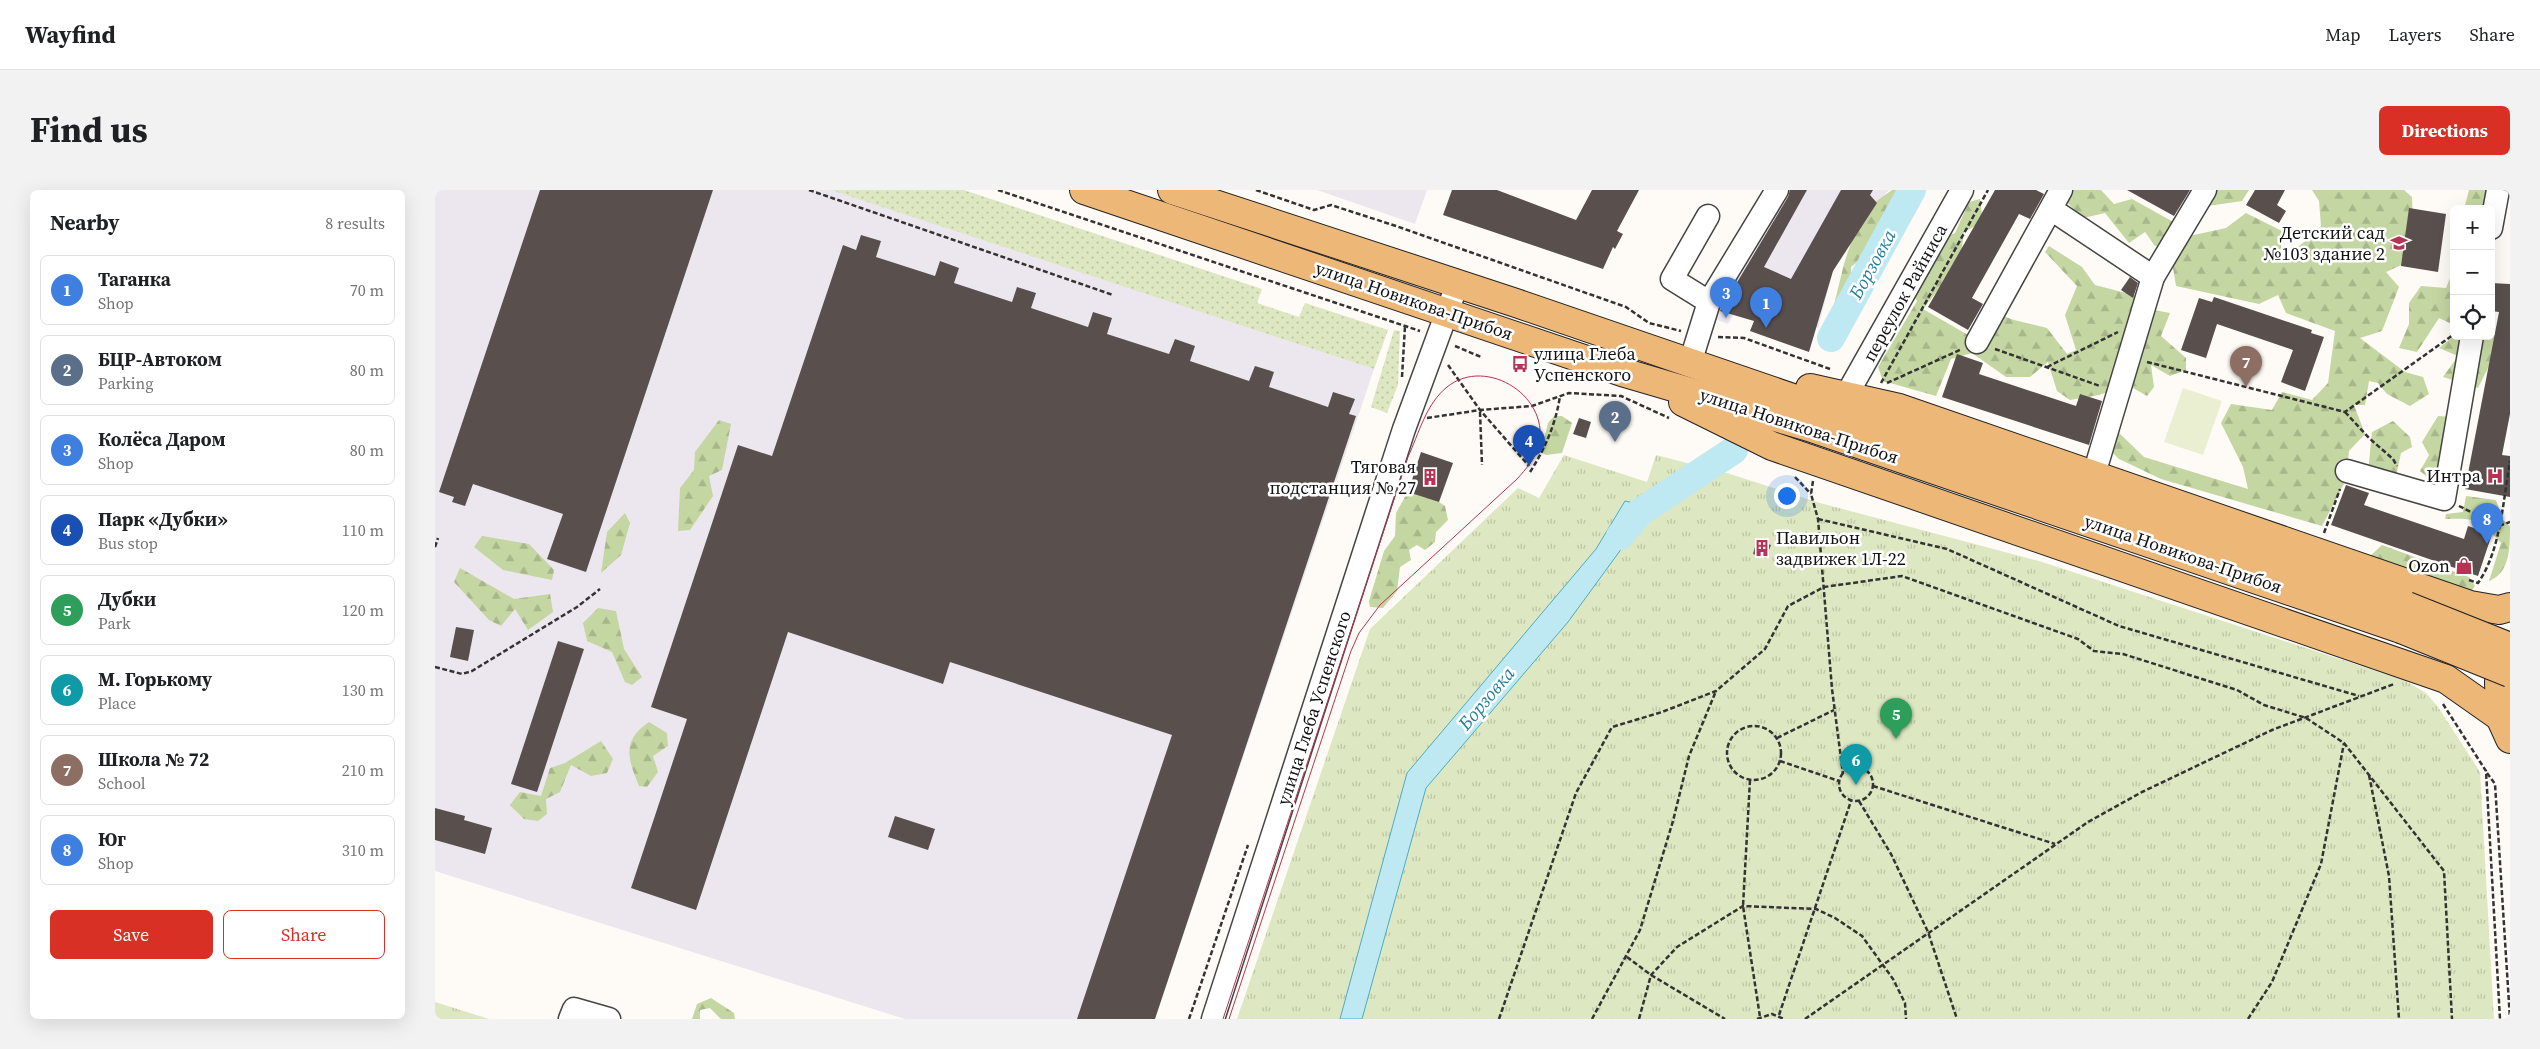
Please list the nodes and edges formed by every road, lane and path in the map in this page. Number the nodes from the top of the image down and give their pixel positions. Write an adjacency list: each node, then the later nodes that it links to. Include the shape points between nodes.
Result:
1 (809, 190): 15 (path)
2 (998, 190): 19 (path)
3 (1084, 190): 17 (main road, улица Новикова-Прибоя)
4 (1172, 190): 14 (main road, улица Новикова-Прибоя)
5 (1777, 190): 16 (street)
6 (1962, 190): 30 (street, переулок Райниса)
7 (1988, 190): 22 (path, via 1879,386)
8 (2205, 190): 13 (street)
9 (2498, 190): 11 (street)
10 (2056, 199): 13 (street); 22 (street)
11 (2495, 206)
12 (1708, 216): 16 (street, via 1672,279)
13 (2153, 277): 18 (street)
14 (1457, 285): 17 (street, улица Глеба Успенского); 24 (main road, улица Новикова-Прибоя)
15 (1113, 295)
16 (1709, 302): 24 (street)
17 (1447, 312): 27 (main road, улица Новикова-Прибоя); 88 (street, улица Глеба Успенского, via 1404,429)
18 (2139, 322): 25 (path); 28 (street)
19 (1405, 326)
20 (2450, 337): 32 (path)
21 (2471, 340): 43 (street)
22 (1977, 342): 25 (path)
23 (1447, 364): 31 (path)
24 (1700, 366): 30 (main road); 54 (main road, улица Новикова-Прибоя, via 2244,553)
25 (2047, 367): 28 (path)
26 (2142, 368): 32 (path, via 2148,362)
27 (1622, 372): 54 (main road, улица Новикова-Прибоя, via 1809,427); 65 (main road, via 1772,446 2446,679)
28 (2118, 392): 39 (street)
29 (1560, 396): 37 (path, via 1558,412)
30 (1846, 396): 39 (main road, via 1899,408)
31 (1480, 410): 34 (path); 35 (path)
32 (2345, 412): 41 (path, via 2393,459)
33 (2510, 461): 46 (path)
34 (1482, 465)
35 (1529, 466)
36 (2347, 471): 41 (street); 47 (path)
37 (1529, 472)
38 (1814, 474): 42 (path)
39 (2094, 474): 53 (main road, via 2470,604 2499,610)
40 (1793, 476): 42 (path)
41 (2410, 489): 43 (street)
42 (1811, 494): 44 (path)
43 (2444, 499): 46 (path)
44 (1818, 519): 51 (path); 61 (path, via 1947,549 2119,626)
45 (2510, 522): 46 (path)
46 (2499, 526): 50 (path, via 2487,570)
47 (2323, 536)
48 (438, 538): 49 (path)
49 (435, 547)
50 (2478, 583)
51 (1824, 586): 60 (path, via 1787,606 1765,649); 63 (path); 64 (path, via 1902,576 2079,639 2094,651 2123,654 2237,690 2265,705)
52 (600, 588): 57 (path, via 577,607 472,671 461,674)
53 (2510, 607)
54 (2404, 617): 56 (main road, улица Новикова-Прибоя, bridge); 58 (main road, улица Новикова-Прибоя, bridge)
55 (2510, 634): 65 (main road, via 2499,682)
56 (2510, 647)
57 (435, 667)
58 (2510, 673)
59 (2395, 683): 61 (path)
60 (1716, 691): 81 (path, via 1689,756 1659,869 1640,930); 89 (path, via 1663,712 1612,727 1576,793)
61 (2360, 697): 64 (path)
62 (2440, 700): 69 (path)
63 (1834, 710): 66 (path); 70 (path)
64 (2306, 718): 67 (path); 77 (path, via 2272,730 2142,792)
65 (2505, 728)
66 (1777, 738): 68 (path, via 1782,750); 72 (path, via 1767,729 1751,726 1742,728 1730,740 1727,750 1731,768)
67 (2344, 743): 71 (path); 97 (path, via 2321,864 2272,982)
68 (1780, 761): 72 (path, via 1773,773); 73 (path)
69 (2486, 771): 100 (path); 101 (path, via 2495,784)
70 (1843, 774): 73 (path); 74 (path, via 1852,768 1862,768 1871,776)
71 (2369, 774): 98 (path, via 2389,876); 99 (path, via 2444,871)
72 (1750, 780): 78 (path)
73 (1839, 781): 75 (path, via 1842,794)
74 (1873, 786): 76 (path, via 1869,796); 77 (path)
75 (1851, 801): 76 (path); 79 (path)
76 (1859, 801): 80 (path, via 1891,854)
77 (2055, 844): 80 (path)
78 (1743, 906): 79 (path); 83 (path, via 1677,947); 85 (path)
79 (1816, 910): 82 (path, via 1862,936); 84 (path)
80 (1927, 932): 82 (path); 96 (path)
81 (1627, 958): 83 (path); 90 (path)
82 (1883, 962): 94 (path); 95 (path, via 1905,1003)
83 (1651, 975): 91 (path); 92 (path)
84 (1779, 1016): 85 (path, via 1772,1014); 93 (path)
85 (1759, 1018)
86 (570, 1019): 87 (street, via 574,1009)
87 (609, 1019)
88 (1213, 1019)
89 (1499, 1019)
90 (1592, 1019)
91 (1639, 1019)
92 (1725, 1019)
93 (1785, 1019)
94 (1805, 1019)
95 (1907, 1019)
96 (1957, 1019)
97 (2248, 1019)
98 (2399, 1019)
99 (2452, 1019)
100 (2500, 1019)
101 (2509, 1019)

